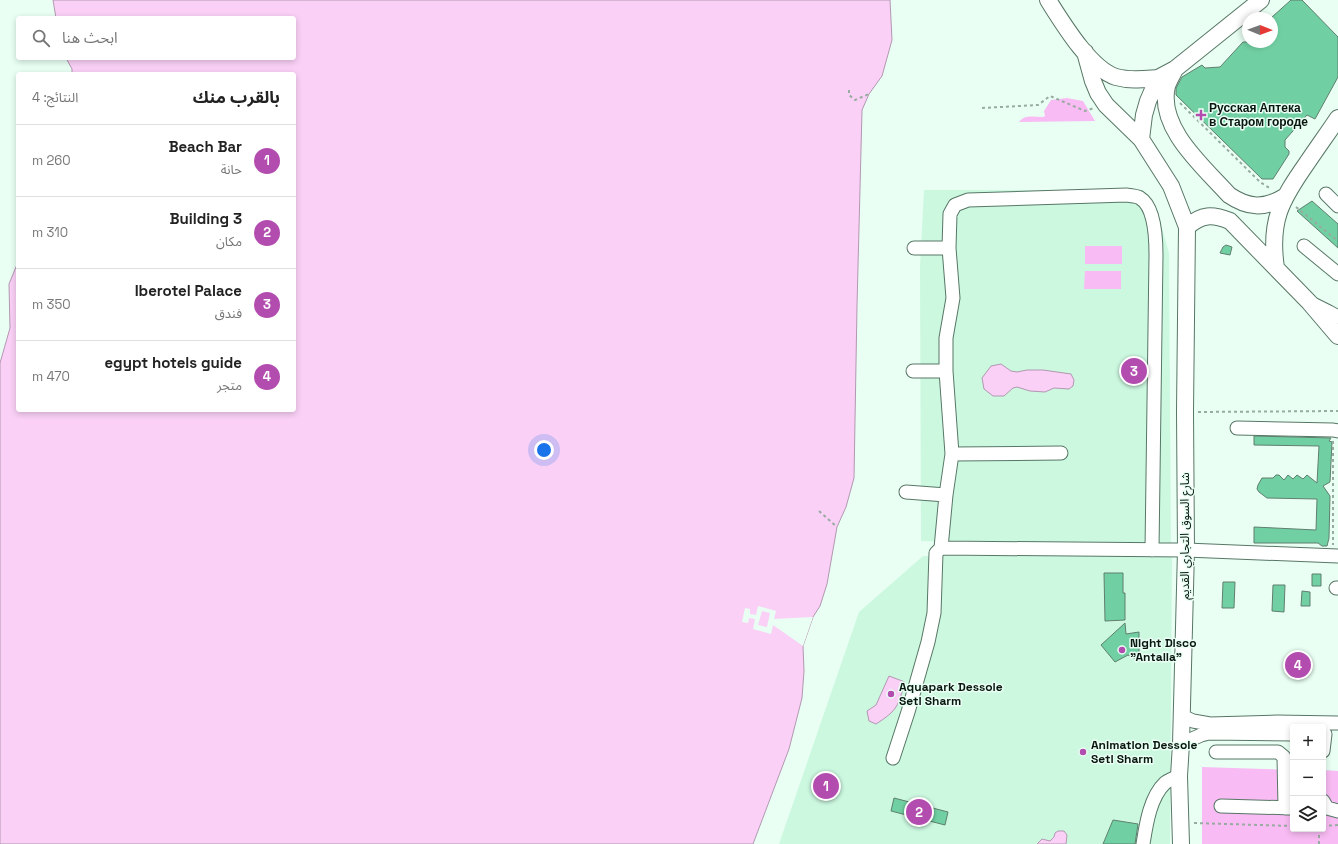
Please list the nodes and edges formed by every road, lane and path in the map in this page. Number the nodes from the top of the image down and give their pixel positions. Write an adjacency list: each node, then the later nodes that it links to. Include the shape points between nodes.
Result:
1 (1048, 0): 3 (main road)
2 (1261, 0): 4 (main road)
3 (1085, 52): 4 (main road, via 1101,69 1115,77); 7 (main road, شارع السوق التجاري القديم, via 1093,81)
4 (1163, 81): 10 (main road, via 1146,108); 12 (path, via 1175,98 1260,182); 12 (main road, via 1173,128 1229,195 1244,203 1256,205 1269,204)
5 (849, 90): 6 (path, via 849,94 855,100)
6 (869, 94)
7 (1106, 105): 8 (path, via 1085,111 1050,96 1038,105); 10 (main road, شارع السوق التجاري القديم)
8 (982, 108)
9 (1338, 118): 12 (main road)
10 (1141, 139): 14 (main road, شارع السوق التجاري القديم, via 1171,186)
11 (1326, 194): 13 (street)
12 (1284, 197): 15 (path); 19 (main road, via 1274,231)
13 (1338, 206)
14 (1187, 227): 19 (main road, via 1196,219 1203,217 1217,217 1230,221); 27 (main road, شارع السوق التجاري القديم)
15 (1338, 242)
16 (1304, 246): 20 (street)
17 (914, 248): 18 (street)
18 (949, 248): 25 (street, via 953,298 946,338); 37 (street, via 951,211 955,206 968,200 1127,195 1140,198 1146,205 1156,234)
19 (1276, 268): 21 (main road)
20 (1338, 274)
21 (1309, 302): 22 (street); 23 (main road)
22 (1338, 317)
23 (1338, 336)
24 (912, 371): 25 (street)
25 (946, 371): 31 (street)
26 (1338, 411): 27 (path)
27 (1185, 412): 38 (main road, شارع السوق التجاري القديم)
28 (1237, 428): 29 (street)
29 (1336, 430): 39 (path)
30 (1061, 453): 31 (street)
31 (952, 454): 33 (street)
32 (906, 492): 33 (street)
33 (946, 495): 36 (street)
34 (819, 511): 35 (path)
35 (836, 527)
36 (941, 548): 37 (street); 45 (street, via 936,553 934,613 928,642)
37 (1152, 550): 38 (street)
38 (1186, 550): 39 (street); 40 (main road, شارع السوق التجاري القديم)
39 (1336, 556)
40 (1182, 716): 41 (street, via 1210,724); 43 (main road, شارع السوق التجاري القديم)
41 (1338, 723)
42 (1290, 734): 43 (street, via 1209,733)
43 (1181, 744): 46 (main road, شارع السوق التجاري القديم)
44 (1216, 752): 49 (street, via 1282,754)
45 (893, 758)
46 (1179, 776): 51 (main road, شارع السوق التجاري القديم); 56 (street, via 1165,784 1157,794 1146,821)
47 (1221, 806): 49 (street)
48 (1326, 806): 50 (street)
49 (1289, 808)
50 (1338, 810)
51 (1181, 823): 52 (path); 57 (main road, شارع السوق التجاري القديم)
52 (1290, 826)
53 (1326, 826): 54 (path)
54 (1338, 826)
55 (1319, 832): 58 (path)
56 (1144, 844)
57 (1181, 844)
58 (1319, 844)

